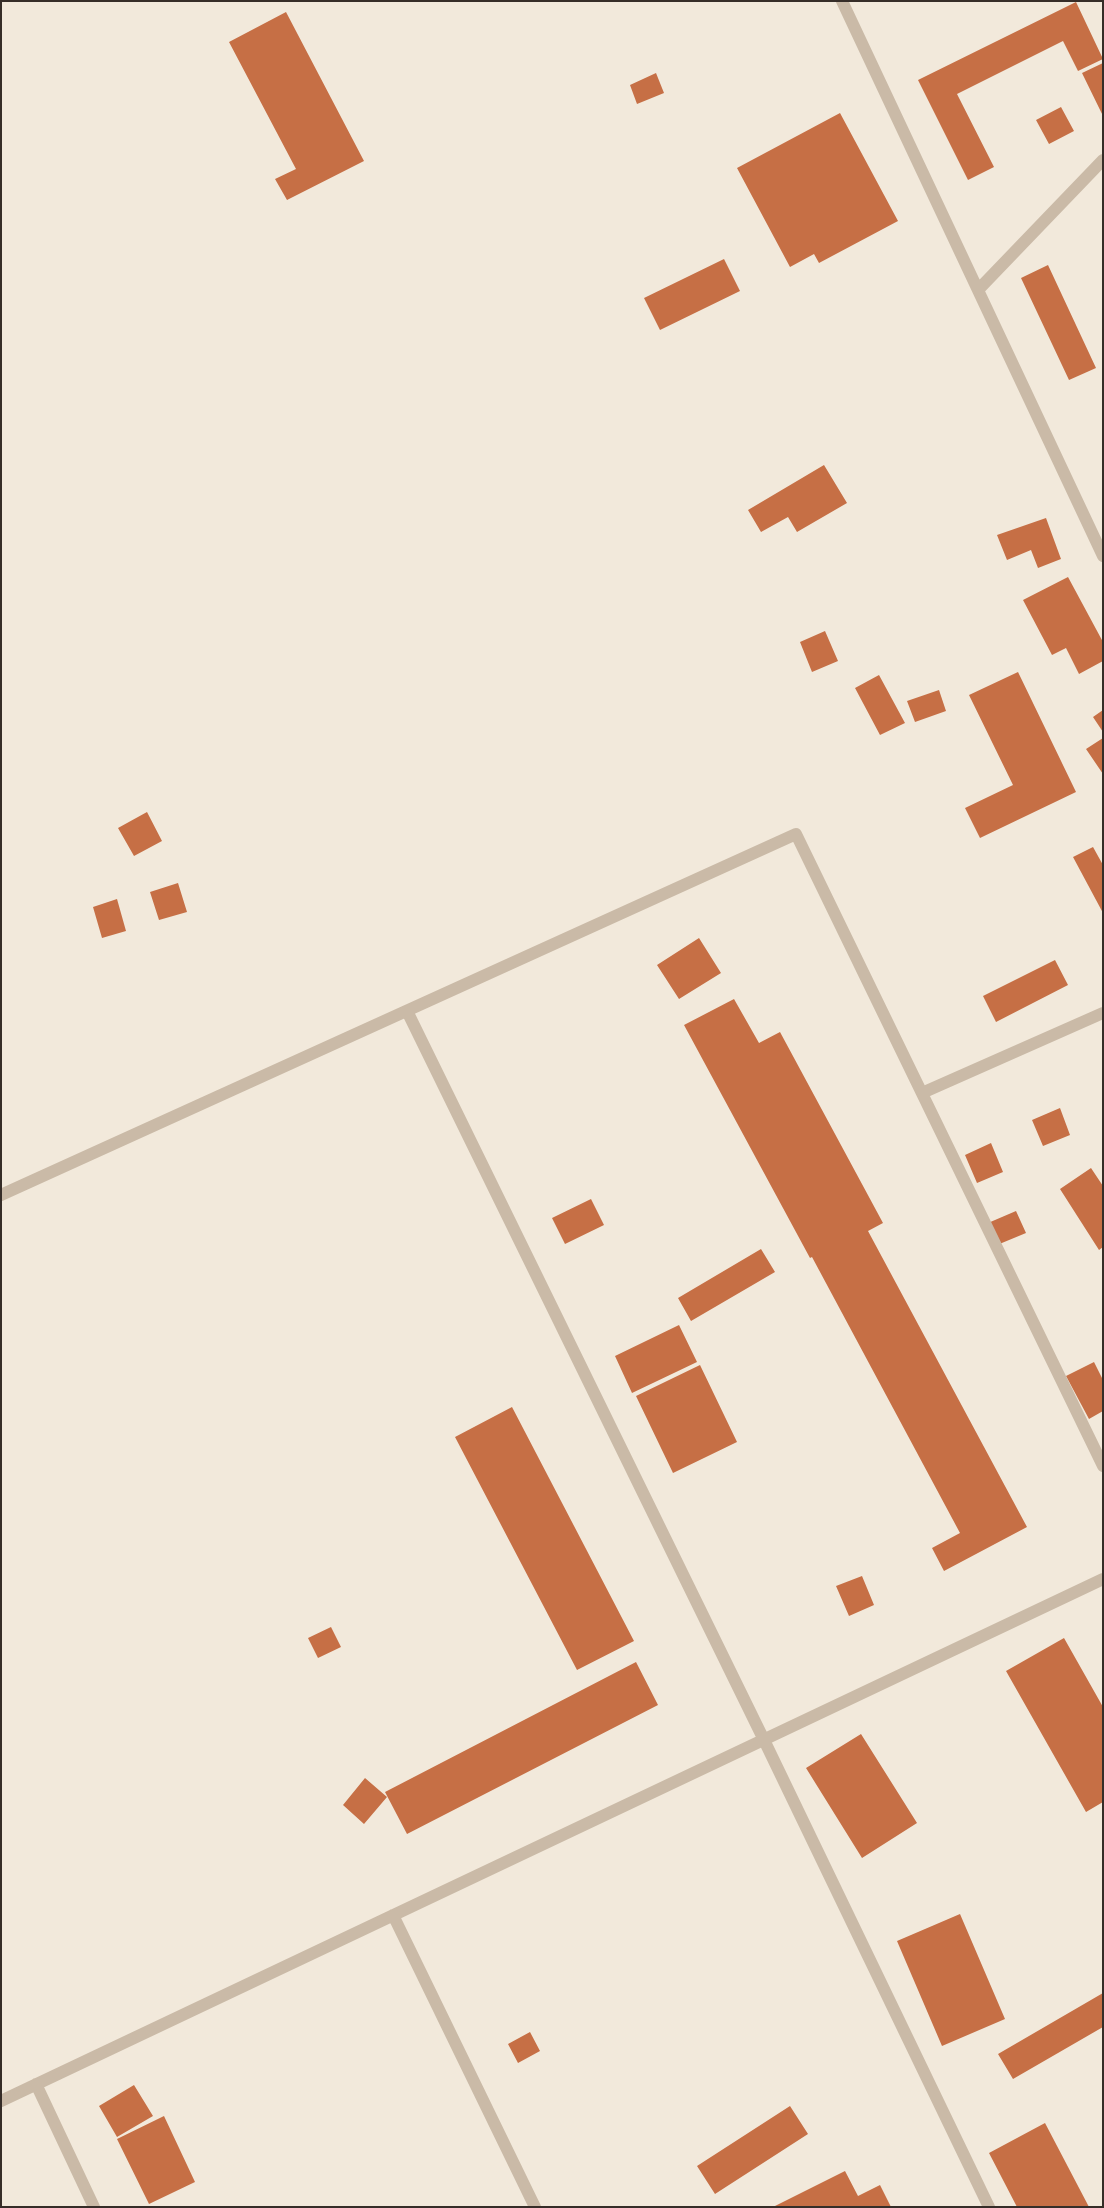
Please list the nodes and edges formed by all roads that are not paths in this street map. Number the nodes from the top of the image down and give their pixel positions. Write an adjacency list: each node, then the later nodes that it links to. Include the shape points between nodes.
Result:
1 (842, 1): 3 (street)
2 (1103, 160): 3 (street)
3 (978, 290): 4 (street)
4 (1103, 556)
5 (406, 1011): 7 (street, via 796,834); 8 (street); 11 (street)
6 (1103, 1013): 7 (street)
7 (922, 1092): 9 (street)
8 (1, 1195)
9 (1103, 1466)
10 (1103, 1579): 11 (street)
11 (764, 1740): 12 (street); 17 (street)
12 (393, 1915): 13 (street); 16 (street)
13 (36, 2084): 14 (street); 15 (street)
14 (1, 2101)
15 (94, 2207)
16 (535, 2207)
17 (989, 2207)

